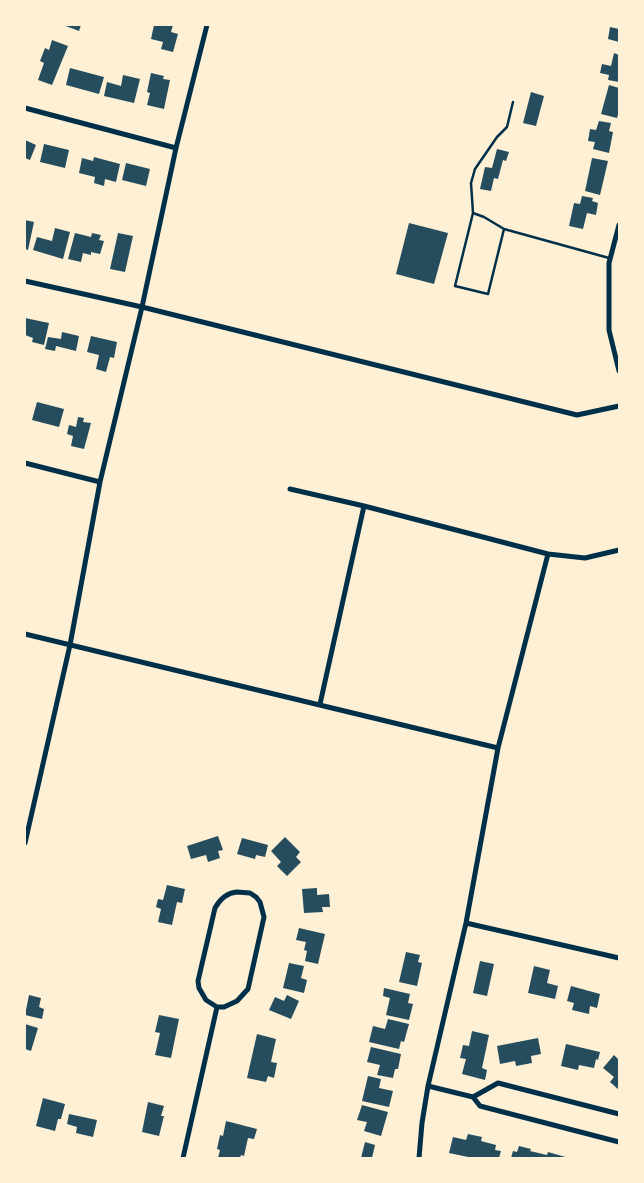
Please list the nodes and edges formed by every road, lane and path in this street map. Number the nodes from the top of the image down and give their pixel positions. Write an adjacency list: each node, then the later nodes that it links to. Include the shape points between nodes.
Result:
1 (207, 25): 4 (street)
2 (513, 102): 5 (lane, via 507,127 475,170 471,183)
3 (25, 108): 4 (street)
4 (176, 148): 10 (street)
5 (473, 213): 7 (lane); 7 (lane, via 455,286 488,294)
6 (619, 225): 8 (street)
7 (504, 229): 8 (lane)
8 (610, 258): 11 (street, via 609,330)
9 (25, 281): 10 (street)
10 (142, 308): 12 (street, via 577,415); 14 (street)
11 (619, 371)
12 (619, 406)
13 (25, 463): 14 (street)
14 (100, 482): 20 (street)
15 (290, 489): 16 (street)
16 (364, 506): 18 (street); 21 (street)
17 (619, 550): 18 (street, via 585,558)
18 (548, 554): 22 (street)
19 (25, 634): 20 (street)
20 (70, 645): 21 (street); 23 (street)
21 (320, 704): 22 (street)
22 (498, 748): 25 (street)
23 (28, 814): 24 (street)
24 (25, 843)
25 (466, 923): 26 (street); 28 (street)
26 (619, 958)
27 (217, 1007): 27 (street, via 237,1001 248,989 264,917 260,902 250,893 230,893 215,908 198,981 203,997); 32 (street)
28 (428, 1086): 29 (street); 33 (street)
29 (473, 1098): 30 (street, via 498,1082); 31 (street, via 480,1106)
30 (619, 1114)
31 (619, 1142)
32 (183, 1158)
33 (419, 1158)

